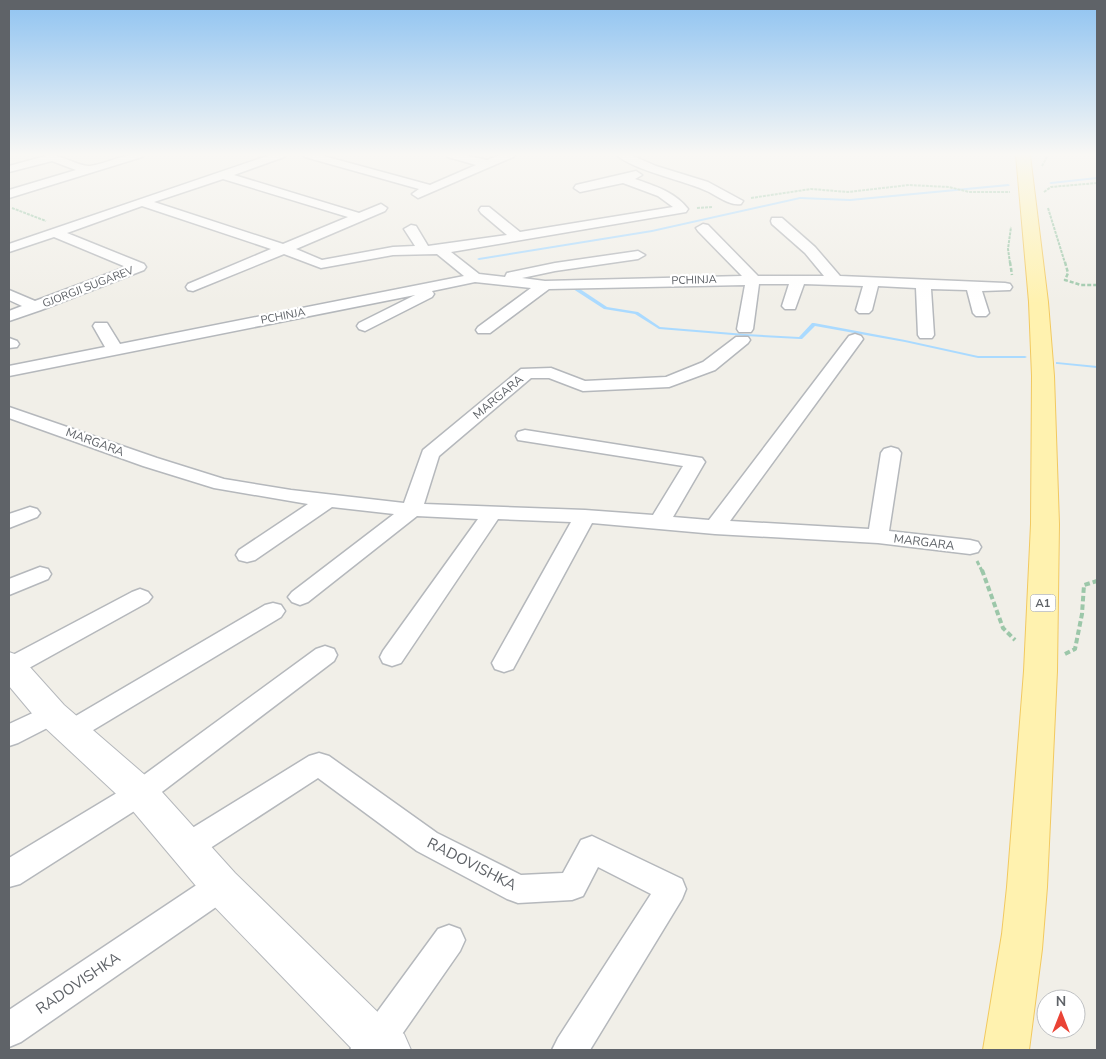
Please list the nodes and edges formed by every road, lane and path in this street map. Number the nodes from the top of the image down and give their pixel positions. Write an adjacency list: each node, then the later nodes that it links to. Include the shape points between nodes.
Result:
1 (134, 204): 17 (street)
2 (148, 204): 20 (street)
3 (319, 204): 12 (street)
4 (678, 204): 10 (street)
5 (725, 204): 10 (path)
6 (1030, 204): 74 (main road, A1, via 1041,349 1046,480)
7 (1048, 204): 34 (path, via 1068,273 1065,280)
8 (9, 207): 17 (path)
9 (382, 208): 12 (street)
10 (682, 209): 18 (street)
11 (485, 210): 18 (street)
12 (360, 217): 20 (street)
13 (777, 221): 28 (street, via 810,250)
14 (1012, 224): 36 (path, via 1008,249 1012,275)
15 (703, 228): 26 (street)
16 (411, 229): 21 (street)
17 (60, 230): 19 (street); 39 (street, GJORGJI SUGAREV, via 139,268)
18 (518, 237): 22 (street)
19 (9, 248)
20 (284, 249): 21 (street, via 321,264); 35 (street)
21 (423, 249): 22 (street)
22 (440, 250): 24 (street)
23 (638, 255): 25 (street, PCHINJA)
24 (475, 278): 25 (street, PCHINJA); 30 (street, PCHINJA)
25 (496, 279): 32 (street, PCHINJA)
26 (753, 279): 27 (street, PCHINJA); 32 (street, PCHINJA); 54 (street, MARGARA, via 743,334 709,366 669,382 583,386 551,373 527,373 430,454)
27 (798, 279): 28 (street, PCHINJA); 38 (street)
28 (835, 279): 29 (street, PCHINJA)
29 (872, 281): 31 (street, PCHINJA); 40 (street)
30 (452, 282): 44 (street, PCHINJA); 48 (street, PCHINJA)
31 (924, 283): 33 (street, PCHINJA); 46 (street)
32 (545, 285): 45 (street)
33 (973, 285): 36 (street, PCHINJA); 41 (street)
34 (1097, 286)
35 (193, 287)
36 (1005, 287)
37 (9, 294): 39 (street, GJORGJI SUGAREV)
38 (790, 306)
39 (36, 307): 42 (street, GJORGJI SUGAREV)
40 (864, 310)
41 (981, 313)
42 (9, 316)
43 (101, 326): 48 (street)
44 (365, 326)
45 (484, 330)
46 (926, 336)
47 (855, 339): 60 (street)
48 (115, 350): 49 (street, PCHINJA)
49 (9, 371)
50 (9, 412): 53 (street, MARGARA, via 221,484)
51 (526, 436): 59 (street, via 695,462)
52 (891, 453): 61 (street, MARGARA)
53 (328, 500): 54 (street, MARGARA); 63 (street)
54 (412, 510): 55 (street, MARGARA); 68 (street)
55 (493, 512): 57 (street, MARGARA); 71 (street)
56 (30, 513): 58 (street)
57 (584, 516): 59 (street, MARGARA); 72 (street)
58 (9, 522)
59 (660, 522): 60 (street, MARGARA)
60 (714, 527): 61 (street, MARGARA)
61 (878, 536): 62 (street, MARGARA)
62 (970, 547): 74 (path, via 986,578 1003,628)
63 (247, 555)
64 (40, 574): 66 (street)
65 (1097, 581): 74 (path, via 1084,585 1075,649)
66 (9, 588)
67 (140, 597): 73 (street)
68 (300, 597)
69 (273, 611): 75 (street)
70 (325, 654): 77 (street)
71 (392, 657)
72 (504, 663)
73 (10, 666): 75 (street)
74 (1041, 666): 85 (main road, A1, via 1023,933)
75 (61, 722): 76 (street); 77 (street)
76 (9, 736)
77 (140, 793): 78 (street); 79 (street)
78 (187, 847): 80 (street); 84 (street, RADOVISHKA, via 319,764 427,842 518,889 572,886 592,849 671,889)
79 (9, 874)
80 (221, 886): 82 (street, RADOVISHKA); 83 (street)
81 (448, 940): 83 (street)
82 (9, 1030)
83 (377, 1048)
84 (570, 1050)
85 (1006, 1050)

